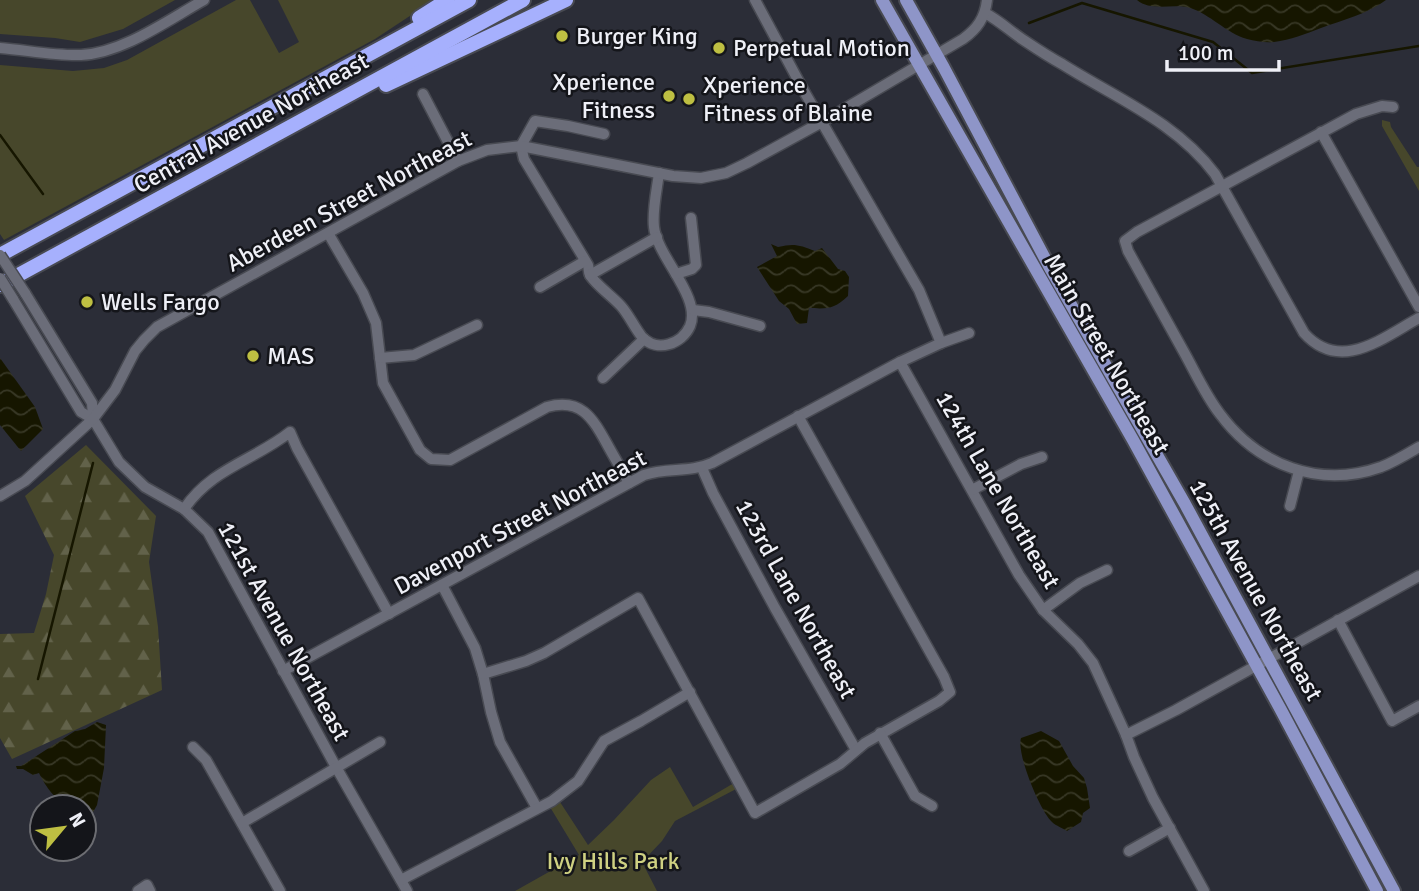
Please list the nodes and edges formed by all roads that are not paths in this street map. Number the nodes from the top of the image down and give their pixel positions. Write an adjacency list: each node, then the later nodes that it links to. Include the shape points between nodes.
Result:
1 (204, 0): 11 (street, via 136,38 99,52 81,55)
2 (447, 0): 12 (highway)
3 (470, 0): 12 (highway, Central Avenue Northeast)
4 (523, 0): 17 (highway, Central Avenue Northeast)
5 (566, 0): 17 (highway)
6 (755, 0): 18 (street)
7 (882, 0): 14 (main road, Main Street Northeast)
8 (906, 0): 13 (main road)
9 (987, 0): 10 (street)
10 (985, 13): 13 (street, via 968,36); 24 (street, via 1165,125 1204,160)
11 (0, 48)
12 (373, 53): 28 (highway, Central Avenue Northeast)
13 (937, 55): 14 (street, Aberdeen Street Northeast); 63 (main road, 125th Avenue Northeast)
14 (919, 65): 18 (street, Aberdeen Street Northeast); 64 (main road, Main Street Northeast)
15 (423, 94): 22 (street)
16 (1394, 107): 19 (street, via 1356,114)
17 (314, 115): 33 (highway, Central Avenue Northeast)
18 (822, 122): 23 (street, Aberdeen Street Northeast, via 726,173 701,178); 42 (street, via 919,290)
19 (1321, 132): 24 (street); 35 (street)
20 (604, 134): 21 (street, via 535,121)
21 (521, 146): 22 (street, Aberdeen Street Northeast, via 487,150); 23 (street, Aberdeen Street Northeast); 29 (street, via 524,159)
22 (458, 161): 26 (street, Aberdeen Street Northeast)
23 (659, 173): 27 (street, via 654,219)
24 (1222, 187): 37 (street, via 1313,343 1329,351 1350,352); 51 (street, via 1125,241 1218,413 1262,455)
25 (691, 218): 30 (street, via 696,265)
26 (328, 233): 43 (street, via 376,323); 47 (street, Aberdeen Street Northeast, via 157,327 135,351 116,390)
27 (657, 237): 30 (street); 31 (street)
28 (0, 255): 47 (street, 121st Avenue Northeast, bridge, via 92,403)
29 (585, 261): 31 (street); 34 (street)
30 (676, 274): 36 (street)
31 (590, 275): 41 (street, via 621,306)
32 (0, 278): 47 (street, 121st Avenue Northeast, bridge, via 81,412)
33 (0, 285)
34 (541, 287)
35 (1419, 307)
36 (693, 310): 39 (street); 41 (street, via 681,340 654,345)
37 (1419, 318)
38 (477, 325): 43 (street, via 414,355)
39 (760, 326)
40 (969, 333): 42 (street, Davenport Street Northeast)
41 (644, 339): 45 (street)
42 (942, 343): 44 (street, Davenport Street Northeast)
43 (380, 358): 52 (street, via 387,392 420,450 431,459 450,460 547,407 563,404 587,413 594,421)
44 (900, 362): 46 (street, Davenport Street Northeast); 53 (street, 124th Lane Northeast)
45 (603, 378)
46 (798, 416): 50 (street, Davenport Street Northeast); 70 (street, via 950,692)
47 (93, 419): 54 (street, Aberdeen Street Northeast, via 25,481); 56 (street, 121st Avenue Northeast, via 128,472)
48 (1419, 447): 51 (street, via 1381,467 1358,472 1317,475)
49 (1042, 457): 53 (street)
50 (702, 468): 52 (street, Davenport Street Northeast, via 655,471); 74 (street, 123rd Lane Northeast)
51 (1299, 471): 55 (street)
52 (629, 483): 59 (street, Davenport Street Northeast)
53 (972, 490): 60 (street, 124th Lane Northeast)
54 (0, 496)
55 (1290, 506)
56 (184, 509): 61 (street, via 211,479 290,432); 65 (street, 121st Avenue Northeast, via 216,545)
57 (1107, 570): 60 (street)
58 (1419, 576): 62 (street)
59 (442, 585): 61 (street, Davenport Street Northeast); 66 (street, via 475,648)
60 (1043, 610): 71 (street, 124th Lane Northeast, via 1093,663)
61 (389, 614): 65 (street, Davenport Street Northeast)
62 (1338, 620): 63 (street); 68 (street, via 1392,721)
63 (1269, 658): 64 (street); 86 (main road, 125th Avenue Northeast)
64 (1256, 666): 69 (main road, Main Street Northeast); 71 (street)
65 (283, 671): 75 (street, 121st Avenue Northeast)
66 (483, 674): 67 (street, via 544,653 638,598); 77 (street, via 500,742)
67 (690, 692): 74 (street, via 755,813); 77 (street, via 604,741 578,781)
68 (1419, 706)
69 (1291, 731): 85 (main road, 125th Avenue Northeast)
70 (880, 733): 74 (street); 76 (street, via 915,796)
71 (1126, 735): 79 (street, 124th Lane Northeast)
72 (380, 742): 75 (street)
73 (193, 747): 78 (street, via 206,760)
74 (856, 750)
75 (336, 767): 78 (street); 81 (street, 121st Avenue Northeast)
76 (932, 806)
77 (537, 808): 81 (street)
78 (242, 823): 82 (street)
79 (1170, 828): 80 (street); 84 (street, 124th Lane Northeast)
80 (1129, 851)
81 (401, 880): 83 (street, 121st Avenue Northeast)
82 (279, 891)
83 (407, 891)
84 (1204, 891)
85 (1377, 891)
86 (1394, 891)

